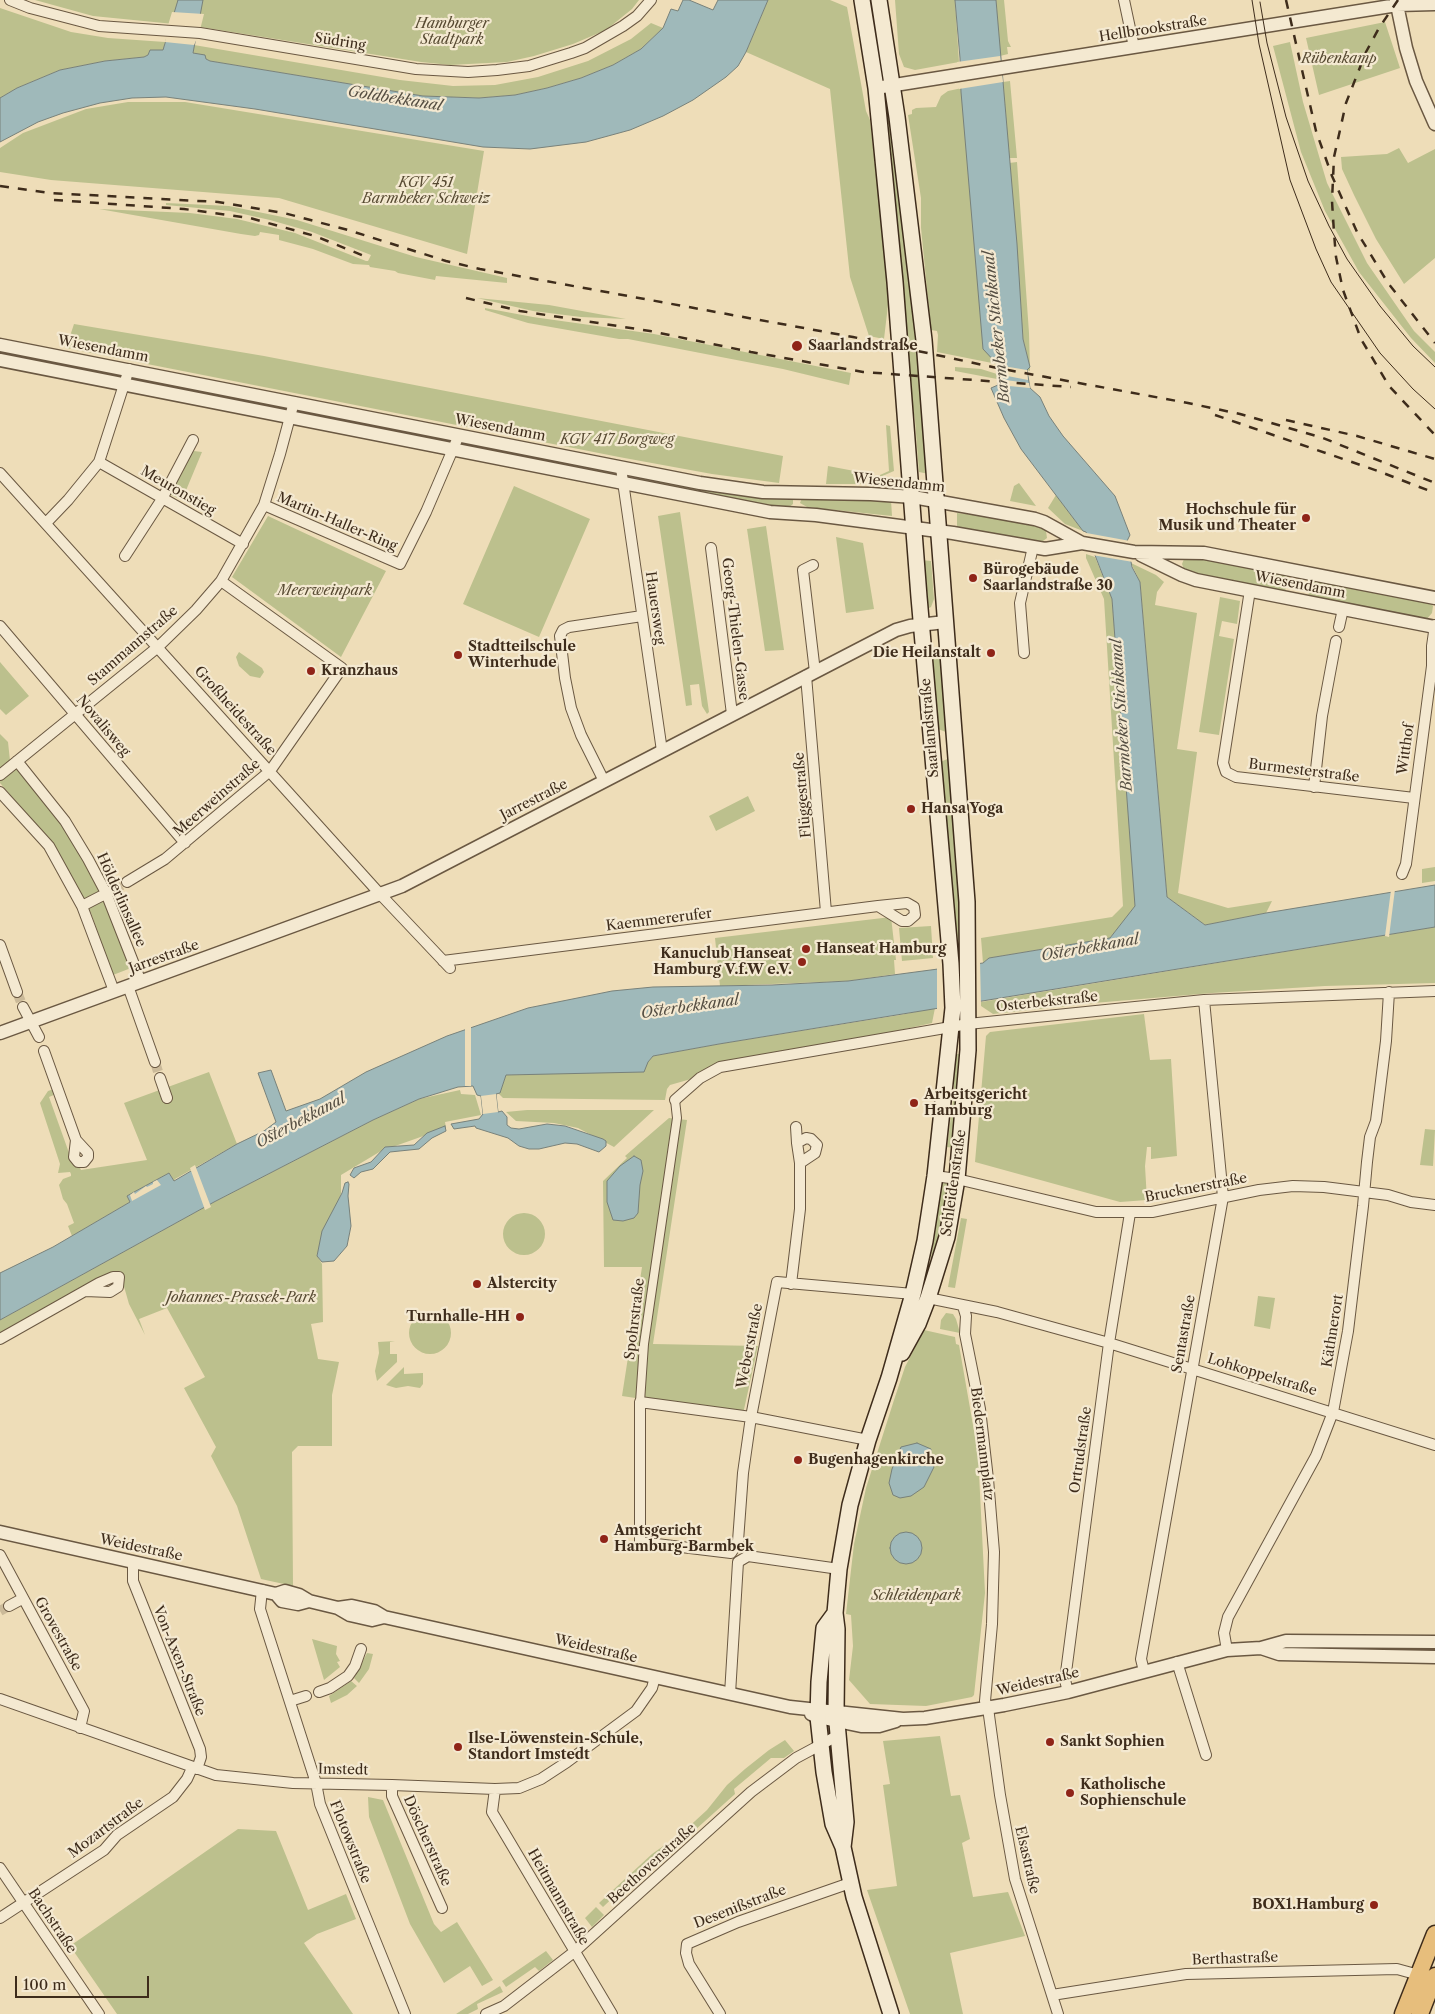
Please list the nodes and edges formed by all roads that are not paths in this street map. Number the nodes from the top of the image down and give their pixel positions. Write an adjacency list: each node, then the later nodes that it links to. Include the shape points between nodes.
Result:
1 (10, 0): 2 (street, Südring, via 99,26 200,33 450,72 536,64 585,48 636,16)
2 (651, 0)
3 (879, 0): 9 (main road, Saarlandstraße)
4 (1124, 0): 8 (street)
5 (861, 1): 10 (main road, Saarlandstraße)
6 (1396, 3): 7 (street, Hellbrookstraße); 8 (street, Hellbrookstraße); 11 (street, via 1416,81)
7 (1435, 4)
8 (1134, 47): 9 (street, Hellbrookstraße)
9 (892, 86): 10 (street, Hellbrookstraße); 27 (main road, Saarlandstraße, via 924,340)
10 (876, 88): 25 (main road, Saarlandstraße)
11 (1435, 124)
12 (0, 345): 14 (street, Wiesendamm)
13 (0, 360): 15 (street, Wiesendamm)
14 (129, 369): 15 (street); 16 (street, Wiesendamm)
15 (125, 385): 17 (street, Wiesendamm); 21 (street)
16 (294, 402): 17 (street, Stammannstraße); 18 (street, Wiesendamm)
17 (291, 418): 20 (street, Wiesendamm); 28 (street, Stammannstraße)
18 (459, 435): 20 (street); 22 (street, Wiesendamm)
19 (193, 440): 26 (street)
20 (452, 450): 24 (street, Wiesendamm); 28 (street, Martin-Haller-Ring, via 400,564)
21 (99, 462): 26 (street, Meuronstieg); 29 (street)
22 (621, 468): 24 (street, Hauersweg); 25 (street, Wiesendamm, via 763,492)
23 (2, 479): 29 (street, Großheidestraße)
24 (624, 484): 30 (street, Wiesendamm, via 770,512); 43 (street, Hauersweg)
25 (912, 497): 27 (street, Wiesendamm); 30 (main road, Saarlandstraße)
26 (162, 498): 33 (street, Meuronstieg); 37 (street)
27 (936, 502): 31 (main road, Saarlandstraße); 32 (street, Wiesendamm, via 1035,519)
28 (264, 505): 33 (street, Stammannstraße)
29 (46, 523): 50 (street, Großheidestraße)
30 (914, 528): 31 (street, Wiesendamm); 45 (main road, Saarlandstraße)
31 (938, 531): 34 (street, Wiesendamm); 44 (main road, Saarlandstraße)
32 (1082, 543): 34 (street, Wiesendamm, via 1051,549); 36 (street, Wiesendamm)
33 (243, 544): 39 (street, Stammannstraße)
34 (1033, 547): 51 (street, via 1020,603)
35 (711, 548): 54 (street, Georg-Thielen-Gasse)
36 (1134, 552): 40 (street, Wiesendamm, via 1187,577); 41 (street, Wiesendamm, via 1204,553)
37 (125, 556)
38 (813, 566): 52 (street, Flüggestraße, via 803,570)
39 (221, 581): 50 (street, Stammannstraße); 57 (street, Meerweinstraße, via 342,668)
40 (1250, 590): 42 (street, Wiesendamm); 60 (street, Burmesterstraße, via 1224,769 1236,777)
41 (1435, 598)
42 (1343, 609): 47 (street, Wiesendamm); 48 (street)
43 (642, 616): 55 (street, Hauersweg); 59 (street, via 569,627 560,636 571,708)
44 (945, 622): 45 (street, Jarrestraße); 81 (main road, Saarlandstraße, via 964,843 968,961)
45 (922, 624): 52 (street, Jarrestraße, via 896,630); 81 (main road, Saarlandstraße, via 951,964)
46 (0, 626): 53 (street, Novalisweg)
47 (1435, 626): 62 (street, Witthof)
48 (1339, 627)
49 (1336, 641): 60 (street, via 1322,716)
50 (158, 647): 53 (street, Stammannstraße); 57 (street, Großheidestraße)
51 (1024, 653)
52 (811, 674): 54 (street, Jarrestraße); 70 (street, Flüggestraße)
53 (74, 714): 56 (street, Stammannstraße); 63 (street, Novalisweg)
54 (732, 714): 55 (street, Jarrestraße)
55 (662, 751): 59 (street, Jarrestraße)
56 (17, 761): 58 (street, Stammannstraße); 66 (street, Hölderlinsallee, via 65,821)
57 (270, 771): 63 (street, Meerweinstraße); 67 (street, Großheidestraße)
58 (0, 775)
59 (604, 781): 67 (street, Jarrestraße, via 402,886)
60 (1314, 787): 62 (street, Burmesterstraße)
61 (0, 792): 68 (street, via 49,846)
62 (1414, 798): 64 (street, Witthof)
63 (185, 843): 65 (street, Meerweinstraße)
64 (1402, 874)
65 (127, 882)
66 (109, 891): 68 (street); 73 (street, Hölderlinsallee)
67 (380, 894): 72 (street, Großheidestraße); 73 (street, Jarrestraße)
68 (82, 906): 77 (street)
69 (878, 906): 70 (street, Kaemmererufer)
70 (826, 912): 72 (street, Kaemmererufer)
71 (0, 945): 76 (street)
72 (447, 964)
73 (141, 982): 74 (street, Jarrestraße)
74 (128, 986): 77 (street, Jarrestraße); 88 (street, Jarrestraße)
75 (1435, 991): 78 (street, Osterbekstraße)
76 (18, 992)
77 (114, 992): 82 (street, Jarrestraße)
78 (1389, 992): 79 (street, Osterbekstraße); 98 (street, Käthnerort, via 1376,1121 1370,1137)
79 (1204, 1000): 83 (street, Osterbekstraße); 99 (street, Sentastraße)
80 (23, 1007): 82 (street)
81 (961, 1007): 83 (main road, Schleidenstraße); 84 (main road, Schleidenstraße)
82 (30, 1022): 85 (street, Jarrestraße); 86 (street)
83 (968, 1024): 84 (street, Osterbekstraße); 97 (main road, Schleidenstraße)
84 (951, 1028): 91 (street, Osterbekstraße, via 720,1067 700,1078); 96 (main road, Schleidenstraße)
85 (0, 1033)
86 (39, 1037)
87 (44, 1051): 93 (street)
88 (156, 1062)
89 (160, 1078): 90 (street)
90 (167, 1098)
91 (676, 1100): 109 (street, Spohrstraße, via 677,1118 644,1344)
92 (796, 1127): 94 (street)
93 (76, 1140)
94 (797, 1142): 95 (street); 95 (street, via 806,1138 817,1145 815,1153)
95 (800, 1163): 102 (street, via 800,1209)
96 (935, 1176): 97 (street, Brucknerstraße); 104 (main road, Schleidenstraße)
97 (957, 1178): 101 (street, Brucknerstraße, via 1096,1212); 104 (main road, Schleidenstraße, via 946,1237)
98 (1364, 1192): 99 (street, Brucknerstraße, via 1293,1186); 100 (street, Brucknerstraße); 110 (street, Käthnerort, via 1348,1331)
99 (1224, 1197): 101 (street, Brucknerstraße, via 1152,1212); 108 (street, Sentastraße)
100 (1435, 1205)
101 (1130, 1213): 107 (street, Ortrudstraße)
102 (792, 1284): 104 (street); 111 (street, Weberstraße, via 776,1282)
103 (85, 1292): 106 (street)
104 (920, 1296): 105 (street); 112 (main road)
105 (964, 1306): 107 (street, Lohkoppelstraße); 137 (street, Biedermannplatz, via 965,1334 980,1409 994,1552 992,1624 985,1691)
106 (0, 1339)
107 (1110, 1343): 108 (street, Lohkoppelstraße); 132 (street, Ortrudstraße, via 1065,1680)
108 (1192, 1368): 110 (street, Lohkoppelstraße); 129 (street, Sentastraße, via 1141,1659)
109 (640, 1402): 111 (street); 115 (street, Spohrstraße, via 640,1542 731,1553)
110 (1333, 1412): 113 (street, Lohkoppelstraße); 126 (street, Käthnerort, via 1316,1456 1228,1618 1224,1633)
111 (751, 1417): 112 (street); 115 (street, Weberstraße, via 738,1541)
112 (868, 1440): 118 (main road, via 850,1506)
113 (1435, 1444)
114 (1, 1536): 117 (street, Weidestraße)
115 (733, 1550)
116 (0, 1555): 120 (street, Grovestraße)
117 (133, 1562): 119 (street, Weidestraße); 144 (street, Von-Axen-Straße, via 132,1581 200,1749 201,1757)
118 (839, 1569): 122 (main road); 133 (street, via 748,1556 738,1562)
119 (262, 1590): 130 (street, Weidestraße, via 299,1594 308,1602 338,1608 352,1606 374,1611 384,1618); 136 (street, Flotowstraße, via 260,1609)
120 (22, 1599): 121 (street); 141 (street, Grovestraße, via 84,1711)
121 (9, 1606)
122 (835, 1613): 138 (main road, via 824,1628); 140 (main road)
123 (1435, 1642): 124 (street, Weidestraße, via 1295,1640)
124 (1261, 1648): 126 (street, Weidestraße); 127 (street, Weidestraße, via 1279,1654)
125 (361, 1649): 131 (street, via 348,1676)
126 (1227, 1650): 128 (street, Weidestraße)
127 (1435, 1657)
128 (1177, 1662): 129 (street, Weidestraße); 143 (street)
129 (1144, 1671): 132 (street, Weidestraße)
130 (655, 1677): 133 (street, Weidestraße); 147 (street, Imstedt, via 652,1688 636,1711 567,1762 541,1779 519,1788)
131 (319, 1692)
132 (1068, 1692): 137 (street, Weidestraße)
133 (730, 1694): 138 (street, Weidestraße)
134 (306, 1696): 136 (street)
135 (0, 1699): 141 (street, Imstedt)
136 (290, 1701): 145 (street, Flotowstraße)
137 (988, 1708): 139 (street, Weidestraße); 157 (street, Elsastraße, via 1015,1879)
138 (818, 1713): 140 (street, Weidestraße); 142 (main road)
139 (903, 1719): 140 (street, Weidestraße); 140 (street, Weidestraße, via 879,1726)
140 (844, 1725): 142 (street, Beethovenstraße); 148 (main road, via 846,1822)
141 (80, 1728): 144 (street, Imstedt)
142 (821, 1744): 148 (main road, via 833,1824); 155 (street, Beethovenstraße, via 796,1758 751,1792)
143 (1206, 1755)
144 (195, 1768): 145 (street, Imstedt, via 226,1776 293,1784); 151 (street, Mozartstraße, via 173,1797 117,1835 104,1850)
145 (316, 1783): 146 (street, Imstedt); 160 (street, Flotowstraße, via 320,1804)
146 (392, 1784): 147 (street, Imstedt); 152 (street, Döscherstraße, via 392,1796)
147 (494, 1789): 155 (street, Heitmannstraße, via 492,1812)
148 (843, 1847): 150 (main road)
149 (0, 1868): 151 (street, Bachstraße)
150 (850, 1883): 163 (street, Desenißstraße, via 716,1930 687,1944 689,1964); 164 (main road)
151 (23, 1902): 153 (street, Mozartstraße); 159 (street, Bachstraße)
152 (442, 1908)
153 (0, 1918)
154 (1435, 1934): 156 (main road)
155 (574, 1952): 158 (street, Beethovenstraße); 162 (street, Heitmannstraße)
156 (1427, 1976): 157 (street, Berthastraße, via 1397,1969 1186,1974); 166 (main road); 167 (main road)
157 (1052, 1995): 165 (street, Elsastraße)
158 (507, 2010): 161 (street, Beethovenstraße)
159 (99, 2014)
160 (405, 2014)
161 (486, 2014)
162 (612, 2014)
163 (720, 2014)
164 (891, 2014)
165 (1058, 2014)
166 (1403, 2014)
167 (1420, 2014)

